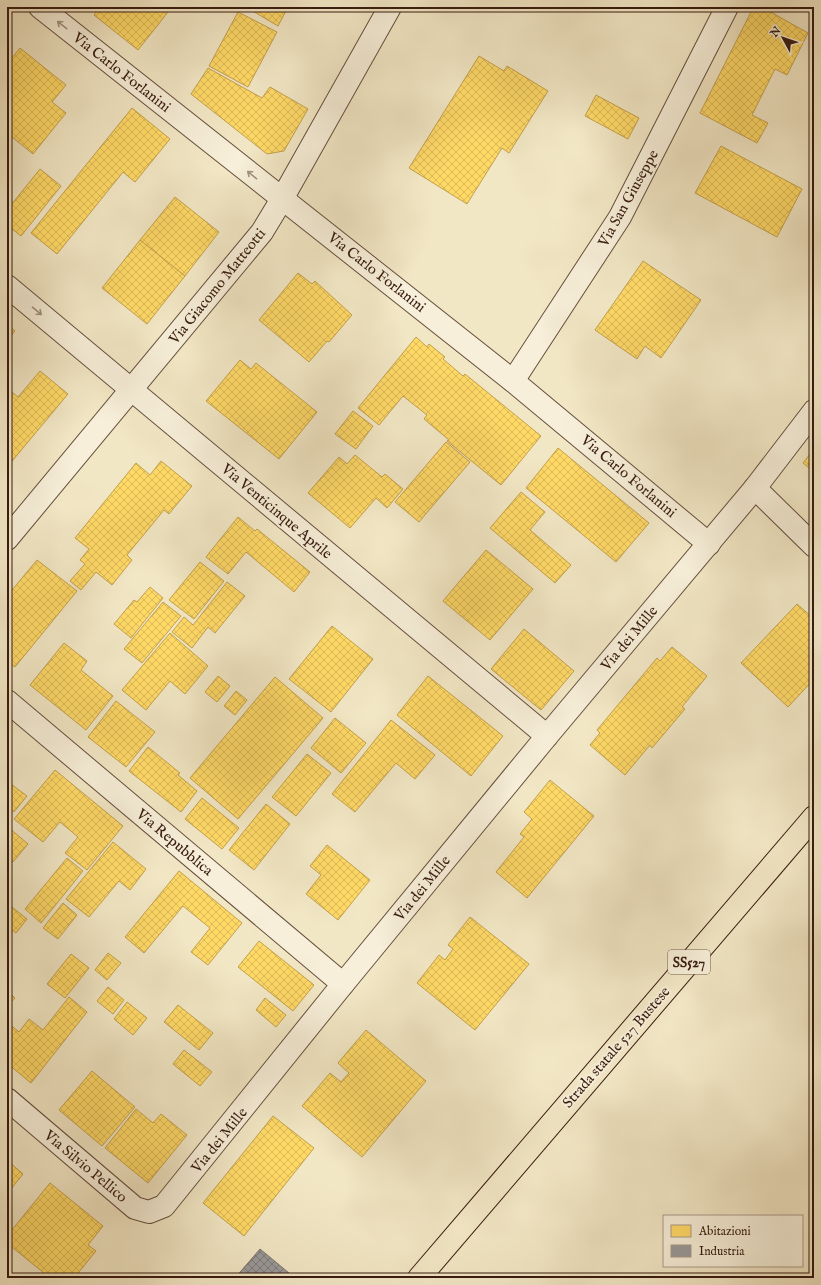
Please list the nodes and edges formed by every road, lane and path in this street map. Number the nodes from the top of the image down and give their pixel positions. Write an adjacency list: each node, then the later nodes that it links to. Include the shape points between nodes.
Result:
1 (40, 7): 4 (street, Via Carlo Forlanini, one-way to 1)
2 (390, 7): 4 (street, Via Giacomo Matteotti)
3 (727, 7): 6 (street, Via San Giuseppe, via 620,217)
4 (282, 199): 6 (street, Via Carlo Forlanini); 7 (street, Via Giacomo Matteotti, via 262,232)
5 (7, 286): 7 (street, Via Venticinque Aprile, one-way to 7)
6 (514, 381): 11 (street, Via Carlo Forlanini)
7 (130, 390): 10 (street, Via Giacomo Matteotti); 14 (street, Via Venticinque Aprile)
8 (814, 411): 9 (street, Via dei Mille)
9 (755, 488): 11 (street, Via dei Mille); 12 (street)
10 (7, 539)
11 (709, 544): 14 (street, Via dei Mille)
12 (814, 546)
13 (7, 701): 16 (street, Via Repubblica)
14 (547, 736): 16 (street, Via dei Mille)
15 (814, 817): 19 (main road, Strada statale 527 Bustese / SS527)
16 (343, 984): 18 (street, Via dei Mille)
17 (7, 1099): 18 (street, Via Silvio Pellico, via 136,1208 149,1212)
18 (170, 1201)
19 (418, 1278)

